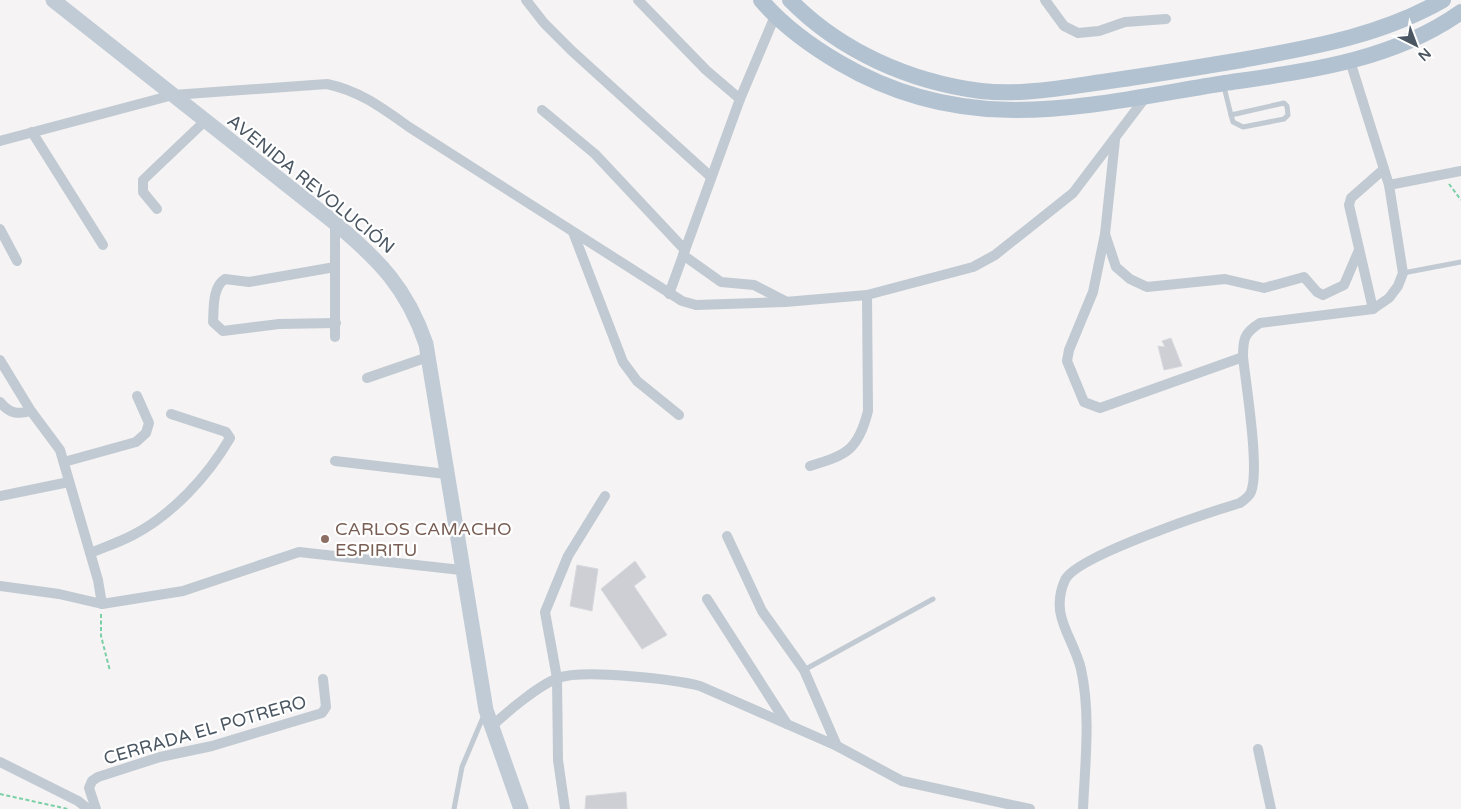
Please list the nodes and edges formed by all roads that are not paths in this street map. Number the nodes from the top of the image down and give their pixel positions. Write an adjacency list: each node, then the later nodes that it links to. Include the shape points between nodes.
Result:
1 (53, 0): 13 (street, AVENIDA REVOLUCIÓN)
2 (526, 0): 24 (street, via 572,51)
3 (638, 0): 15 (street, via 706,70)
4 (761, 0): 9 (main road)
5 (790, 0): 7 (main road, via 842,42 891,67 969,89 1016,92 1142,77 1316,48 1404,21)
6 (1045, 0): 10 (street, via 1064,26 1078,32 1099,31 1149,18)
7 (1444, 0)
8 (1461, 12): 11 (main road, via 1405,43)
9 (775, 16): 14 (main road, via 855,72 898,91 948,105 1033,111); 15 (street)
10 (1166, 19)
11 (1350, 61): 12 (main road); 22 (street)
12 (1223, 84): 14 (main road); 17 (lane)
13 (173, 95): 18 (street, AVENIDA REVOLUCIÓN); 19 (street); 29 (street, via 328,84 349,89)
14 (1144, 98): 20 (street)
15 (740, 99): 24 (street)
16 (542, 110): 33 (street, via 600,158)
17 (1231, 115): 17 (lane, via 1233,122 1243,127 1284,119 1288,115 1284,103)
18 (205, 121): 26 (street, via 143,180 143,192); 27 (street, AVENIDA REVOLUCIÓN)
19 (32, 132): 21 (street); 31 (street)
20 (1115, 138): 30 (street); 39 (street, via 1074,193 995,256 973,267)
21 (0, 141)
22 (1384, 169): 25 (street); 32 (street, via 1351,198 1349,205)
23 (1461, 171): 25 (street)
24 (711, 177): 33 (street)
25 (1389, 185): 37 (street)
26 (157, 209)
27 (335, 223): 36 (street); 44 (street, AVENIDA REVOLUCIÓN, via 380,262 400,288 420,326)
28 (0, 229): 34 (street)
29 (573, 232): 38 (street); 52 (street, via 623,362 637,381)
30 (1105, 234): 32 (street, via 1116,266 1130,279 1147,287 1225,279 1264,288 1304,278 1323,295 1344,285); 45 (street, via 1093,292 1067,361 1084,402 1100,408)
31 (103, 245)
32 (1359, 250): 41 (street)
33 (684, 253): 38 (street); 40 (street, via 721,282 754,284)
34 (18, 261)
35 (1461, 262): 37 (lane)
36 (335, 267): 42 (street); 42 (street, via 249,282 224,279 215,297 213,322 223,332 280,324)
37 (1404, 273): 41 (street, via 1389,298)
38 (669, 294): 40 (street, via 696,305)
39 (867, 295): 40 (street); 55 (street, via 868,411 864,426 852,448 842,456)
40 (786, 302)
41 (1373, 309): 45 (street, via 1260,323 1243,340)
42 (336, 323): 43 (street)
43 (335, 336)
44 (428, 357): 47 (street); 56 (street, AVENIDA REVOLUCIÓN)
45 (1243, 357): 82 (street, via 1254,480 1250,494 1240,503 1141,537 1082,566 1066,578 1058,600 1060,620 1081,668 1087,699)
46 (0, 360): 50 (street)
47 (367, 378)
48 (137, 396): 54 (street, via 149,423 143,438)
49 (2, 409): 50 (street, via 21,414)
50 (31, 412): 54 (street, via 53,440)
51 (172, 414): 61 (street, via 226,432 230,438 219,457 174,506 134,535)
52 (679, 415)
53 (335, 461): 56 (street)
54 (64, 462): 57 (street)
55 (810, 466)
56 (446, 474): 62 (street, AVENIDA REVOLUCIÓN)
57 (69, 482): 58 (street); 61 (street)
58 (0, 496)
59 (605, 496): 68 (street, via 568,556 547,602 545,612)
60 (727, 536): 67 (street, via 762,611)
61 (90, 553): 66 (street)
62 (461, 570): 66 (street, via 300,552 183,591); 70 (street, AVENIDA REVOLUCIÓN)
63 (0, 586): 66 (street)
64 (706, 600): 71 (street)
65 (933, 600): 67 (lane)
66 (102, 604)
67 (804, 670): 73 (street)
68 (557, 678): 71 (street, via 587,675 679,680); 72 (street); 80 (street, via 558,760)
69 (323, 680): 77 (street, CERRADA EL POTRERO, via 326,707 322,713 98,777 89,788)
70 (486, 710): 72 (street, AVENIDA REVOLUCIÓN); 78 (lane, via 462,768)
71 (787, 724): 73 (street)
72 (492, 726): 79 (street, AVENIDA REVOLUCIÓN)
73 (838, 746): 81 (street, via 902,782)
74 (1258, 749): 83 (street)
75 (0, 762): 76 (street)
76 (88, 809)
77 (96, 809)
78 (454, 809)
79 (521, 809)
80 (565, 809)
81 (1030, 809)
82 (1083, 809)
83 (1271, 809)

